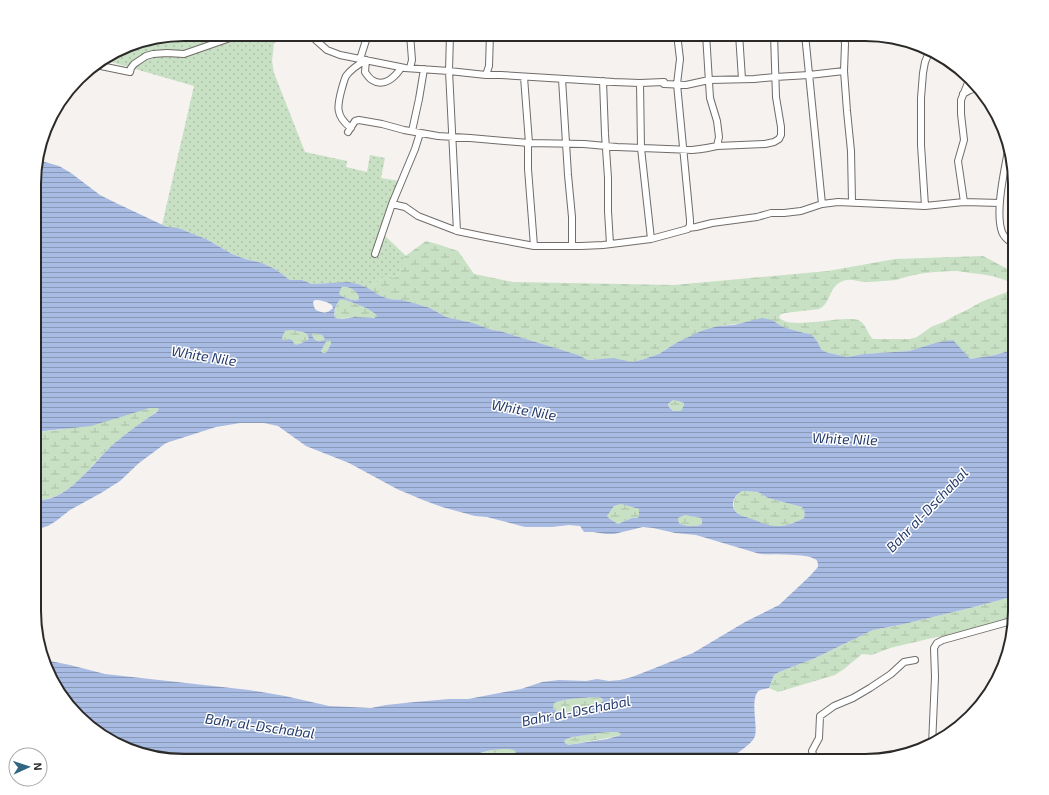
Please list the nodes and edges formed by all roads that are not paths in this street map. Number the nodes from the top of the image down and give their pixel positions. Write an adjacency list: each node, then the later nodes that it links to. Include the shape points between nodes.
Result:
1 (221, 41): 15 (street, via 184,54 146,56 134,64 130,72)
2 (316, 41): 14 (street, via 326,50)
3 (367, 41): 14 (street)
4 (411, 41): 17 (street)
5 (450, 41): 19 (street)
6 (490, 41): 21 (street)
7 (678, 41): 30 (street, via 680,59)
8 (706, 41): 27 (street)
9 (739, 41): 26 (street)
10 (774, 41): 24 (street)
11 (806, 41): 22 (street)
12 (845, 41): 20 (street)
13 (928, 56): 49 (street, via 923,73 921,145)
14 (363, 59): 16 (street); 16 (street, via 365,72 371,80 378,82 385,83 390,80); 34 (street, via 345,77 338,106 341,118 350,130 355,121 359,120)
15 (102, 66)
16 (401, 68): 17 (street)
17 (410, 68): 18 (street)
18 (424, 69): 19 (street); 34 (street)
19 (449, 71): 21 (street); 36 (street)
20 (844, 71): 22 (street); 44 (street, via 851,151)
21 (486, 75): 23 (street)
22 (809, 75): 24 (street); 48 (street)
23 (524, 77): 25 (street); 37 (street)
24 (775, 77): 26 (street); 40 (street, via 781,127 779,139 765,144)
25 (562, 79): 28 (street); 38 (street)
26 (742, 79): 27 (street)
27 (709, 80): 30 (street); 40 (street, via 710,98 717,121)
28 (603, 81): 29 (street); 39 (street)
29 (640, 83): 30 (street); 41 (street)
30 (677, 84): 42 (street)
31 (967, 84): 33 (street)
32 (972, 89): 33 (street)
33 (963, 94): 45 (street, via 961,114 964,140 958,161)
34 (412, 131): 35 (street)
35 (420, 133): 36 (street); 47 (street)
36 (453, 137): 37 (street); 51 (street)
37 (528, 143): 38 (street); 55 (street)
38 (566, 144): 39 (street); 56 (street)
39 (606, 146): 41 (street); 54 (street)
40 (717, 146): 42 (street)
41 (642, 148): 42 (street); 52 (street)
42 (682, 150): 50 (street, via 690,220)
43 (1006, 162): 46 (street)
44 (852, 202): 48 (street); 49 (street)
45 (964, 202): 46 (street); 49 (street)
46 (1000, 203): 53 (street, via 999,218 1002,232)
47 (392, 204): 51 (street, via 405,207 418,216); 57 (street)
48 (822, 204): 50 (street, via 801,211 771,213)
49 (925, 206)
50 (688, 228): 52 (street)
51 (457, 230): 55 (street)
52 (651, 239): 54 (street)
53 (1008, 240)
54 (610, 244): 56 (street)
55 (534, 246): 56 (street)
56 (572, 246)
57 (375, 254)
58 (1008, 622): 60 (street, via 937,643 934,648)
59 (915, 660): 61 (street, via 904,662 870,688 820,716 819,738)
60 (932, 737)
61 (813, 754)

